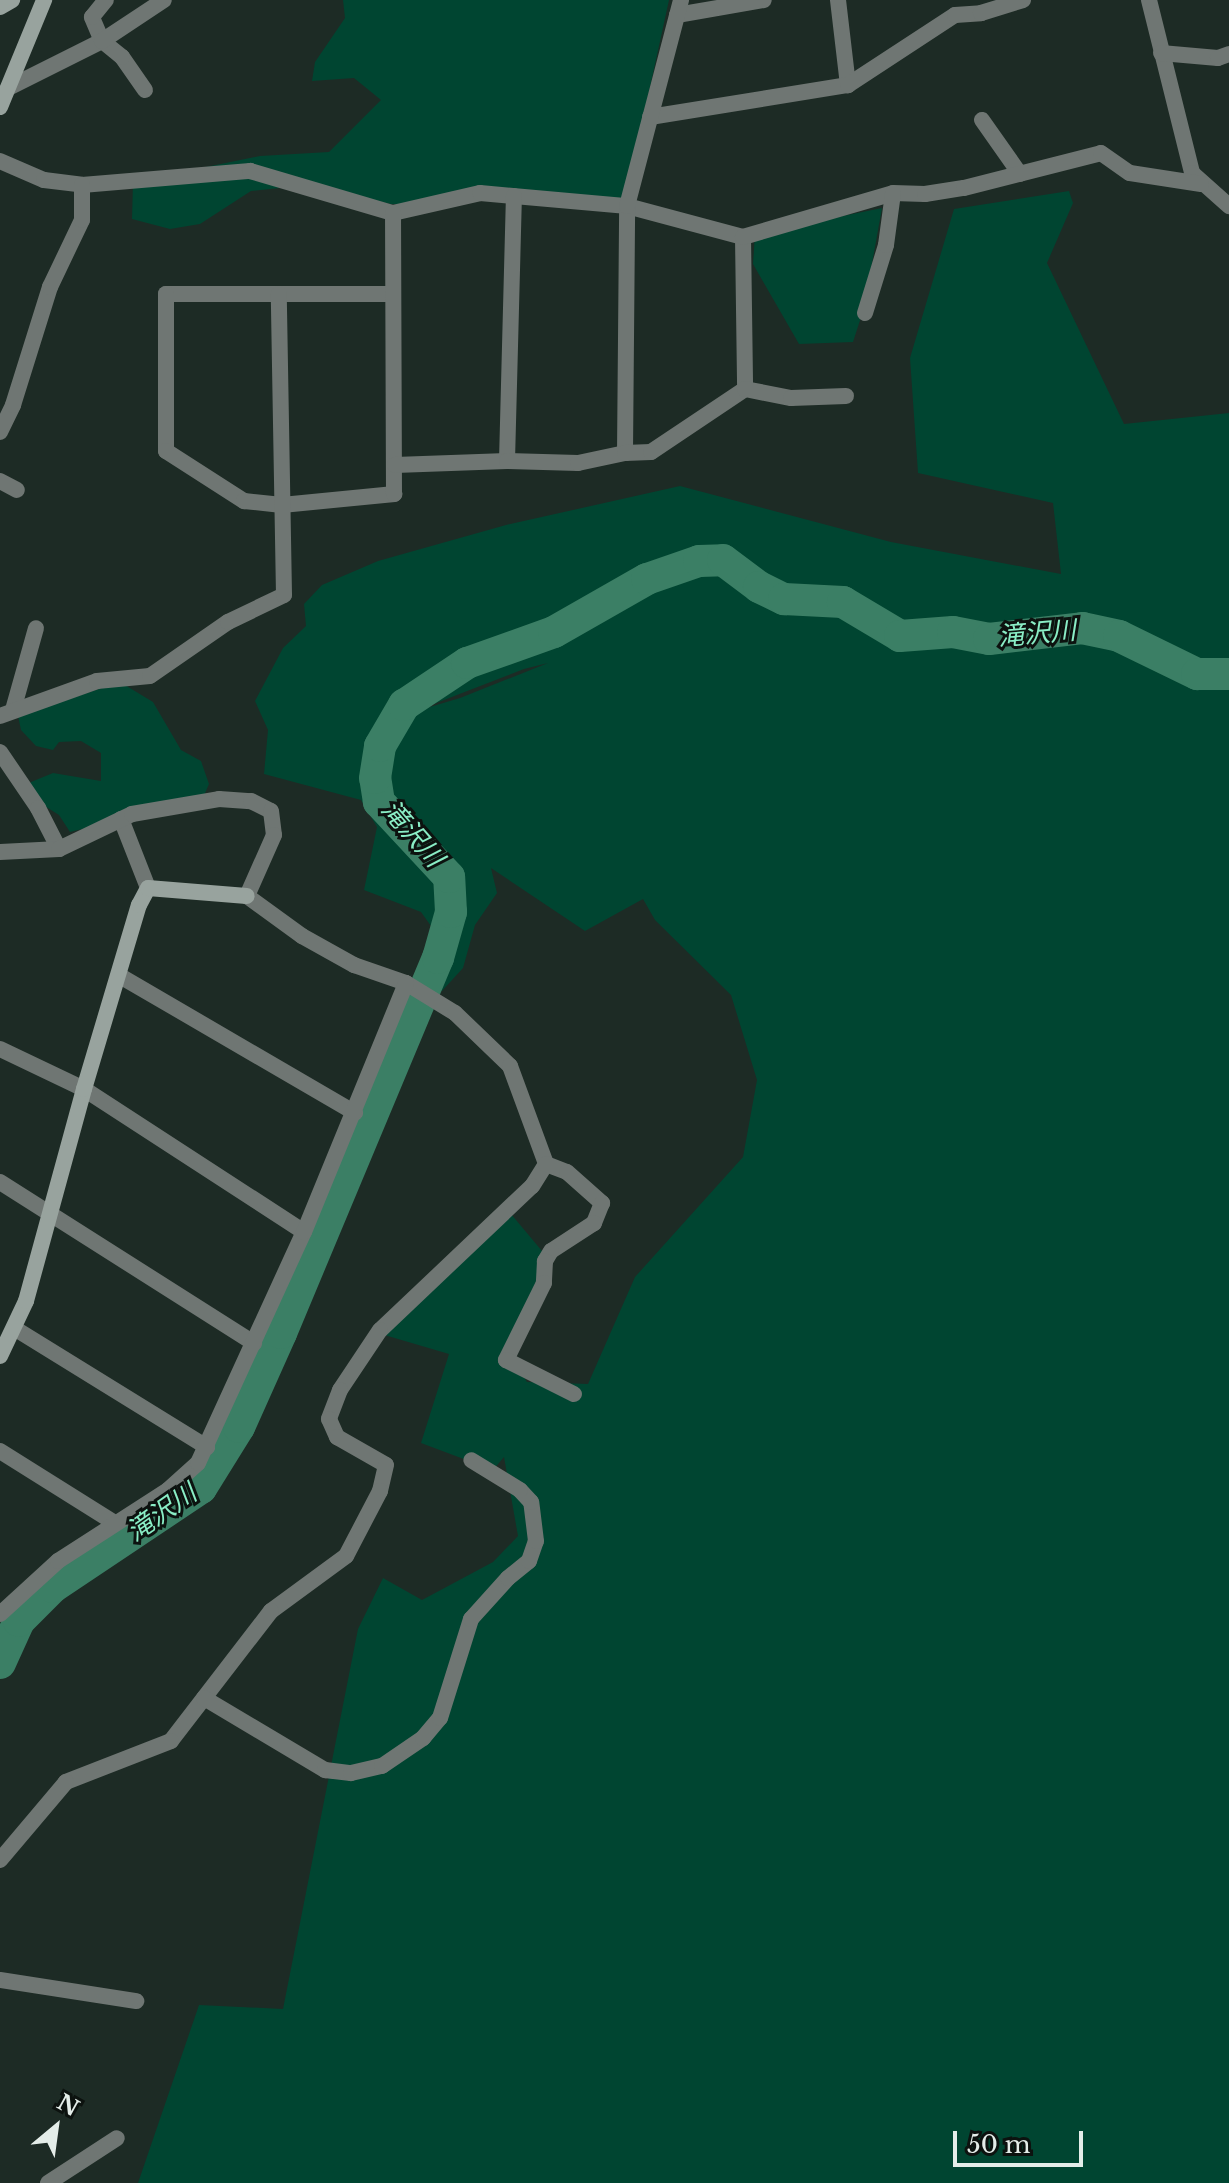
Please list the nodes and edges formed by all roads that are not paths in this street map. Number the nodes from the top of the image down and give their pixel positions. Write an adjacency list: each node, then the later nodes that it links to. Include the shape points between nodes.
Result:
1 (12, 0): 9 (street)
2 (44, 0): 15 (street)
3 (106, 0): 11 (street, via 92,17)
4 (164, 0): 11 (street)
5 (764, 0): 10 (street)
6 (838, 0): 14 (street)
7 (1023, 0): 14 (street, via 955,15)
8 (1149, 0): 12 (street)
9 (0, 7)
10 (679, 7): 18 (street)
11 (102, 41): 15 (street); 16 (street, via 122,57)
12 (1161, 53): 13 (street, via 1218,58); 22 (street, via 1192,173)
13 (1229, 54)
14 (848, 85): 18 (street)
15 (8, 88): 17 (street)
16 (145, 90)
17 (0, 107)
18 (650, 117): 26 (street)
19 (982, 120): 21 (street)
20 (0, 161): 23 (street, via 44,180)
21 (1020, 174): 22 (street, via 1101,153 1130,173); 24 (street, via 925,194)
22 (1201, 184): 27 (street)
23 (82, 185): 28 (street, via 250,171); 35 (street, via 82,220 45,301)
24 (893, 193): 29 (street); 32 (street, via 886,245)
25 (514, 196): 26 (street); 28 (street, via 480,193); 37 (street)
26 (627, 206): 29 (street); 36 (street)
27 (1229, 206)
28 (393, 213): 31 (street)
29 (743, 237): 33 (street)
30 (279, 294): 31 (street); 41 (street); 41 (street, via 166,294 166,451 244,501)
31 (391, 294): 38 (street)
32 (865, 313)
33 (745, 389): 34 (street, via 791,398); 36 (street, via 651,452)
34 (846, 396)
35 (0, 432)
36 (625, 453): 37 (street, via 578,463)
37 (507, 461): 38 (street)
38 (395, 465): 41 (street, via 394,494)
39 (0, 481): 40 (street)
40 (17, 490)
41 (282, 505): 43 (street, via 284,595 228,622 150,676 97,681)
42 (36, 628): 43 (street)
43 (7, 713)
44 (0, 752): 46 (street)
45 (121, 819): 46 (street); 48 (street); 49 (street, via 219,799 251,801 271,811 274,835)
46 (59, 849): 47 (street)
47 (0, 852)
48 (148, 888): 49 (street); 50 (street)
49 (247, 896): 51 (street, via 354,965)
50 (120, 976): 53 (street); 54 (street)
51 (412, 987): 54 (street); 55 (street, via 455,1013 510,1066)
52 (0, 1049): 53 (street)
53 (84, 1089): 57 (street); 58 (street)
54 (355, 1113): 58 (street)
55 (546, 1164): 62 (street, via 567,1172 602,1203 594,1223 551,1251 544,1283 506,1360); 68 (street, via 532,1186 380,1330 340,1390 329,1419 337,1437 386,1465 380,1491 346,1556 271,1611)
56 (0, 1182): 57 (street)
57 (52, 1217): 59 (street); 60 (street)
58 (304, 1232): 60 (street)
59 (14, 1328): 61 (street); 63 (street)
60 (254, 1343): 63 (street)
61 (0, 1356)
62 (574, 1394)
63 (207, 1447): 66 (street, via 198,1463 168,1490)
64 (0, 1451): 66 (street)
65 (471, 1460): 68 (street, via 531,1502 536,1541 529,1561 471,1619 440,1718 423,1738 382,1766 351,1773 325,1770)
66 (115, 1523): 67 (street, via 58,1561)
67 (0, 1614)
68 (204, 1698): 69 (street, via 171,1741 66,1782)
69 (0, 1860)
70 (0, 1980): 71 (street)
71 (136, 2001)
72 (117, 2138): 73 (street)
73 (48, 2183)

